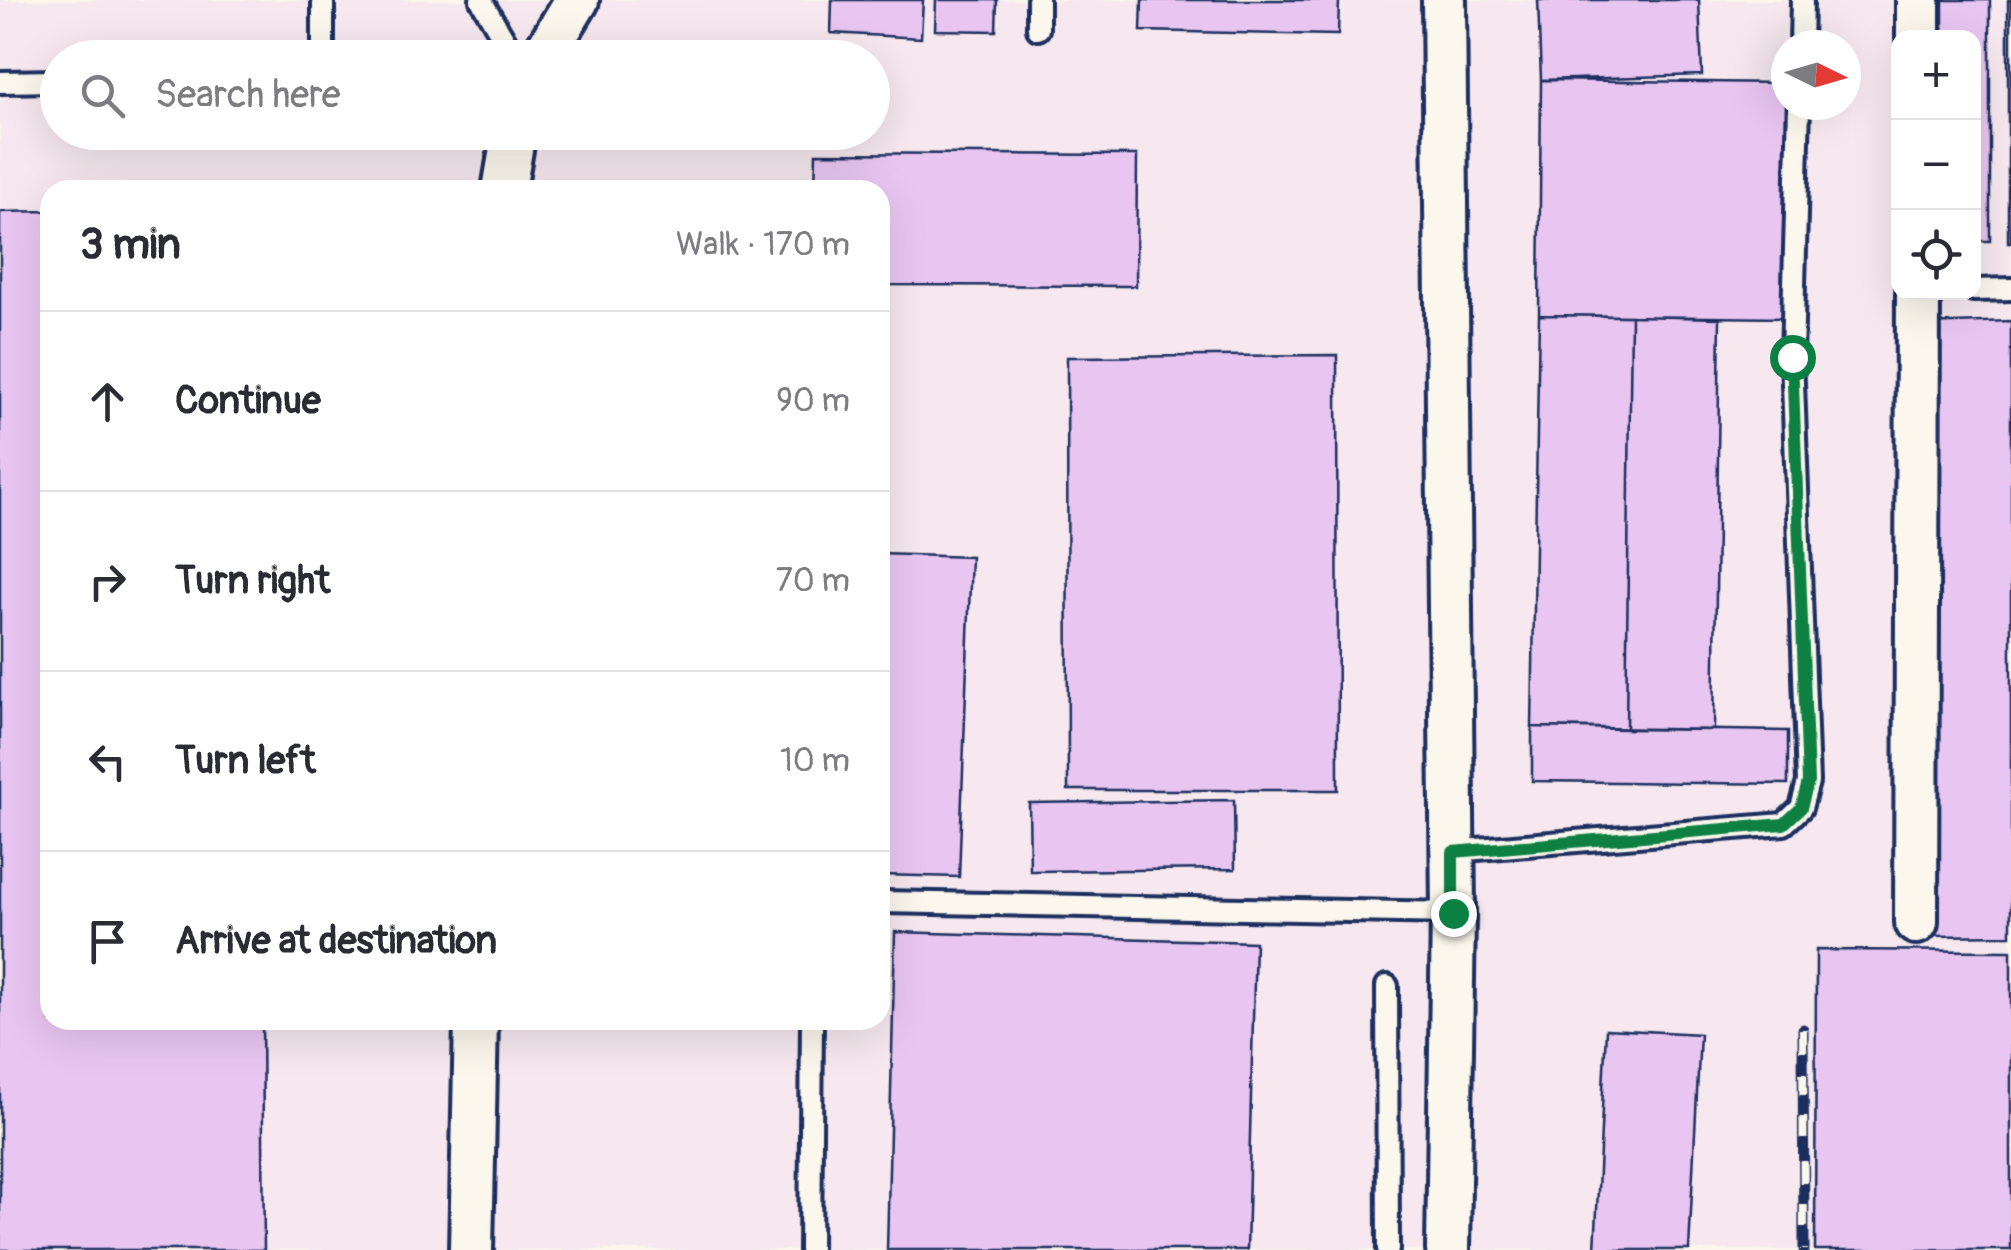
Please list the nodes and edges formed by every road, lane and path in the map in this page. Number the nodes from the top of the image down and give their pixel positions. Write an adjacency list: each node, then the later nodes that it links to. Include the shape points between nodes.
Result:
1 (323, 0): 11 (lane)
2 (482, 0): 12 (lane)
3 (577, 0): 13 (street)
4 (1038, 0): 8 (lane)
5 (1444, 0): 22 (street)
6 (1802, 0): 9 (lane)
7 (1918, 0): 10 (street)
8 (1038, 28)
9 (1801, 30)
10 (1918, 30)
11 (323, 40)
12 (505, 40)
13 (553, 40)
14 (0, 82): 15 (lane)
15 (40, 82)
16 (1799, 120): 22 (lane, via 1792,357 1808,782 1801,808 1784,824)
17 (511, 150): 18 (street)
18 (506, 180)
19 (2011, 289): 20 (lane)
20 (1981, 290)
21 (1918, 300): 25 (street)
22 (1453, 852): 24 (street)
23 (890, 902): 24 (lane)
24 (1453, 913): 32 (street)
25 (1916, 922)
26 (1387, 986): 31 (lane)
27 (476, 1030): 29 (street)
28 (812, 1030): 30 (lane)
29 (472, 1250)
30 (810, 1250)
31 (1388, 1250)
32 (1448, 1250)

